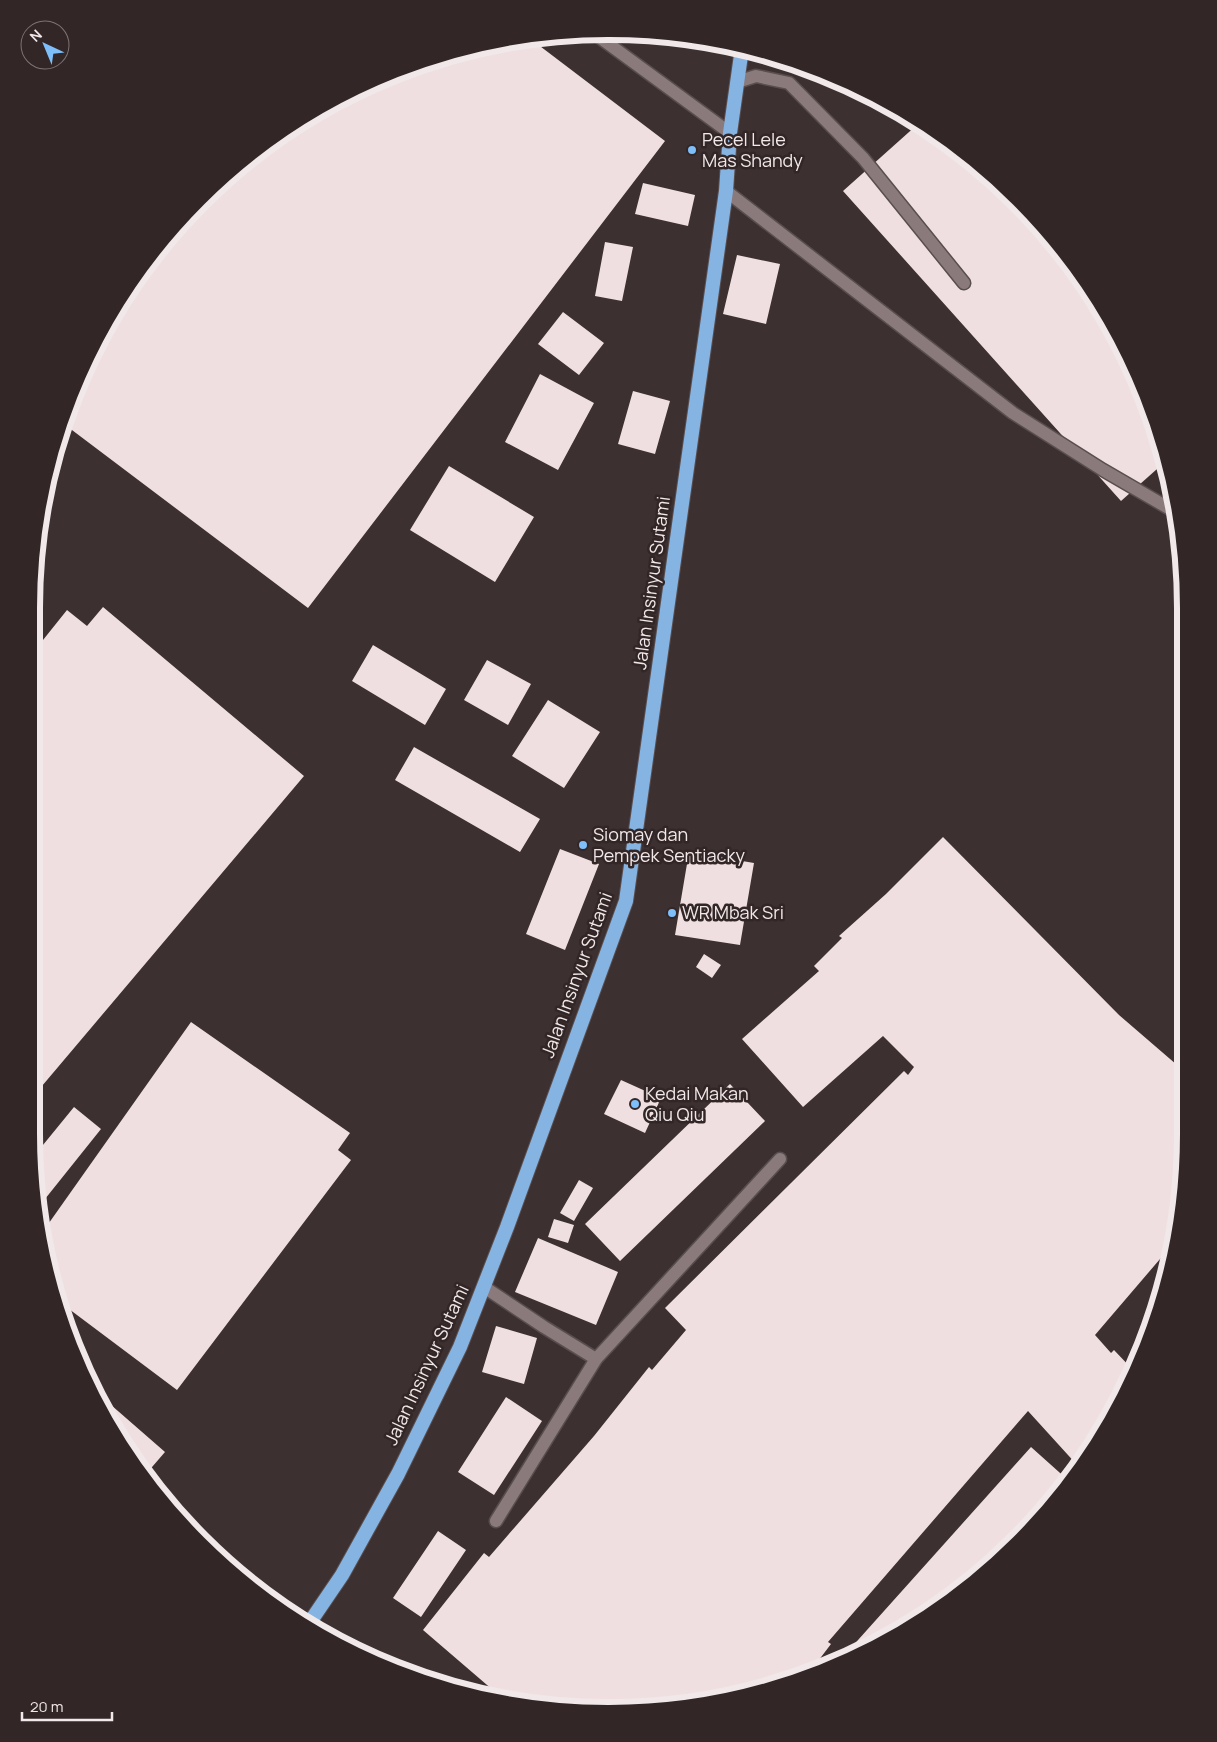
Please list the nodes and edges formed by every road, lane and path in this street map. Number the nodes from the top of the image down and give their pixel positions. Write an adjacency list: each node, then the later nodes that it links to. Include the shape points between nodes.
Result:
1 (603, 40): 4 (street)
2 (741, 56): 3 (highway, Jalan Insinyur Sutami)
3 (737, 82): 4 (highway, Jalan Insinyur Sutami); 6 (street, via 756,76 789,83 863,158)
4 (730, 133): 5 (highway, Jalan Insinyur Sutami)
5 (726, 191): 7 (street, via 1013,413); 9 (highway, Jalan Insinyur Sutami, via 626,901)
6 (964, 283)
7 (1168, 508)
8 (780, 1159): 10 (street)
9 (484, 1287): 10 (street); 12 (highway, Jalan Insinyur Sutami, via 460,1347 398,1474 342,1575)
10 (596, 1359): 11 (street)
11 (496, 1521)
12 (312, 1619)

